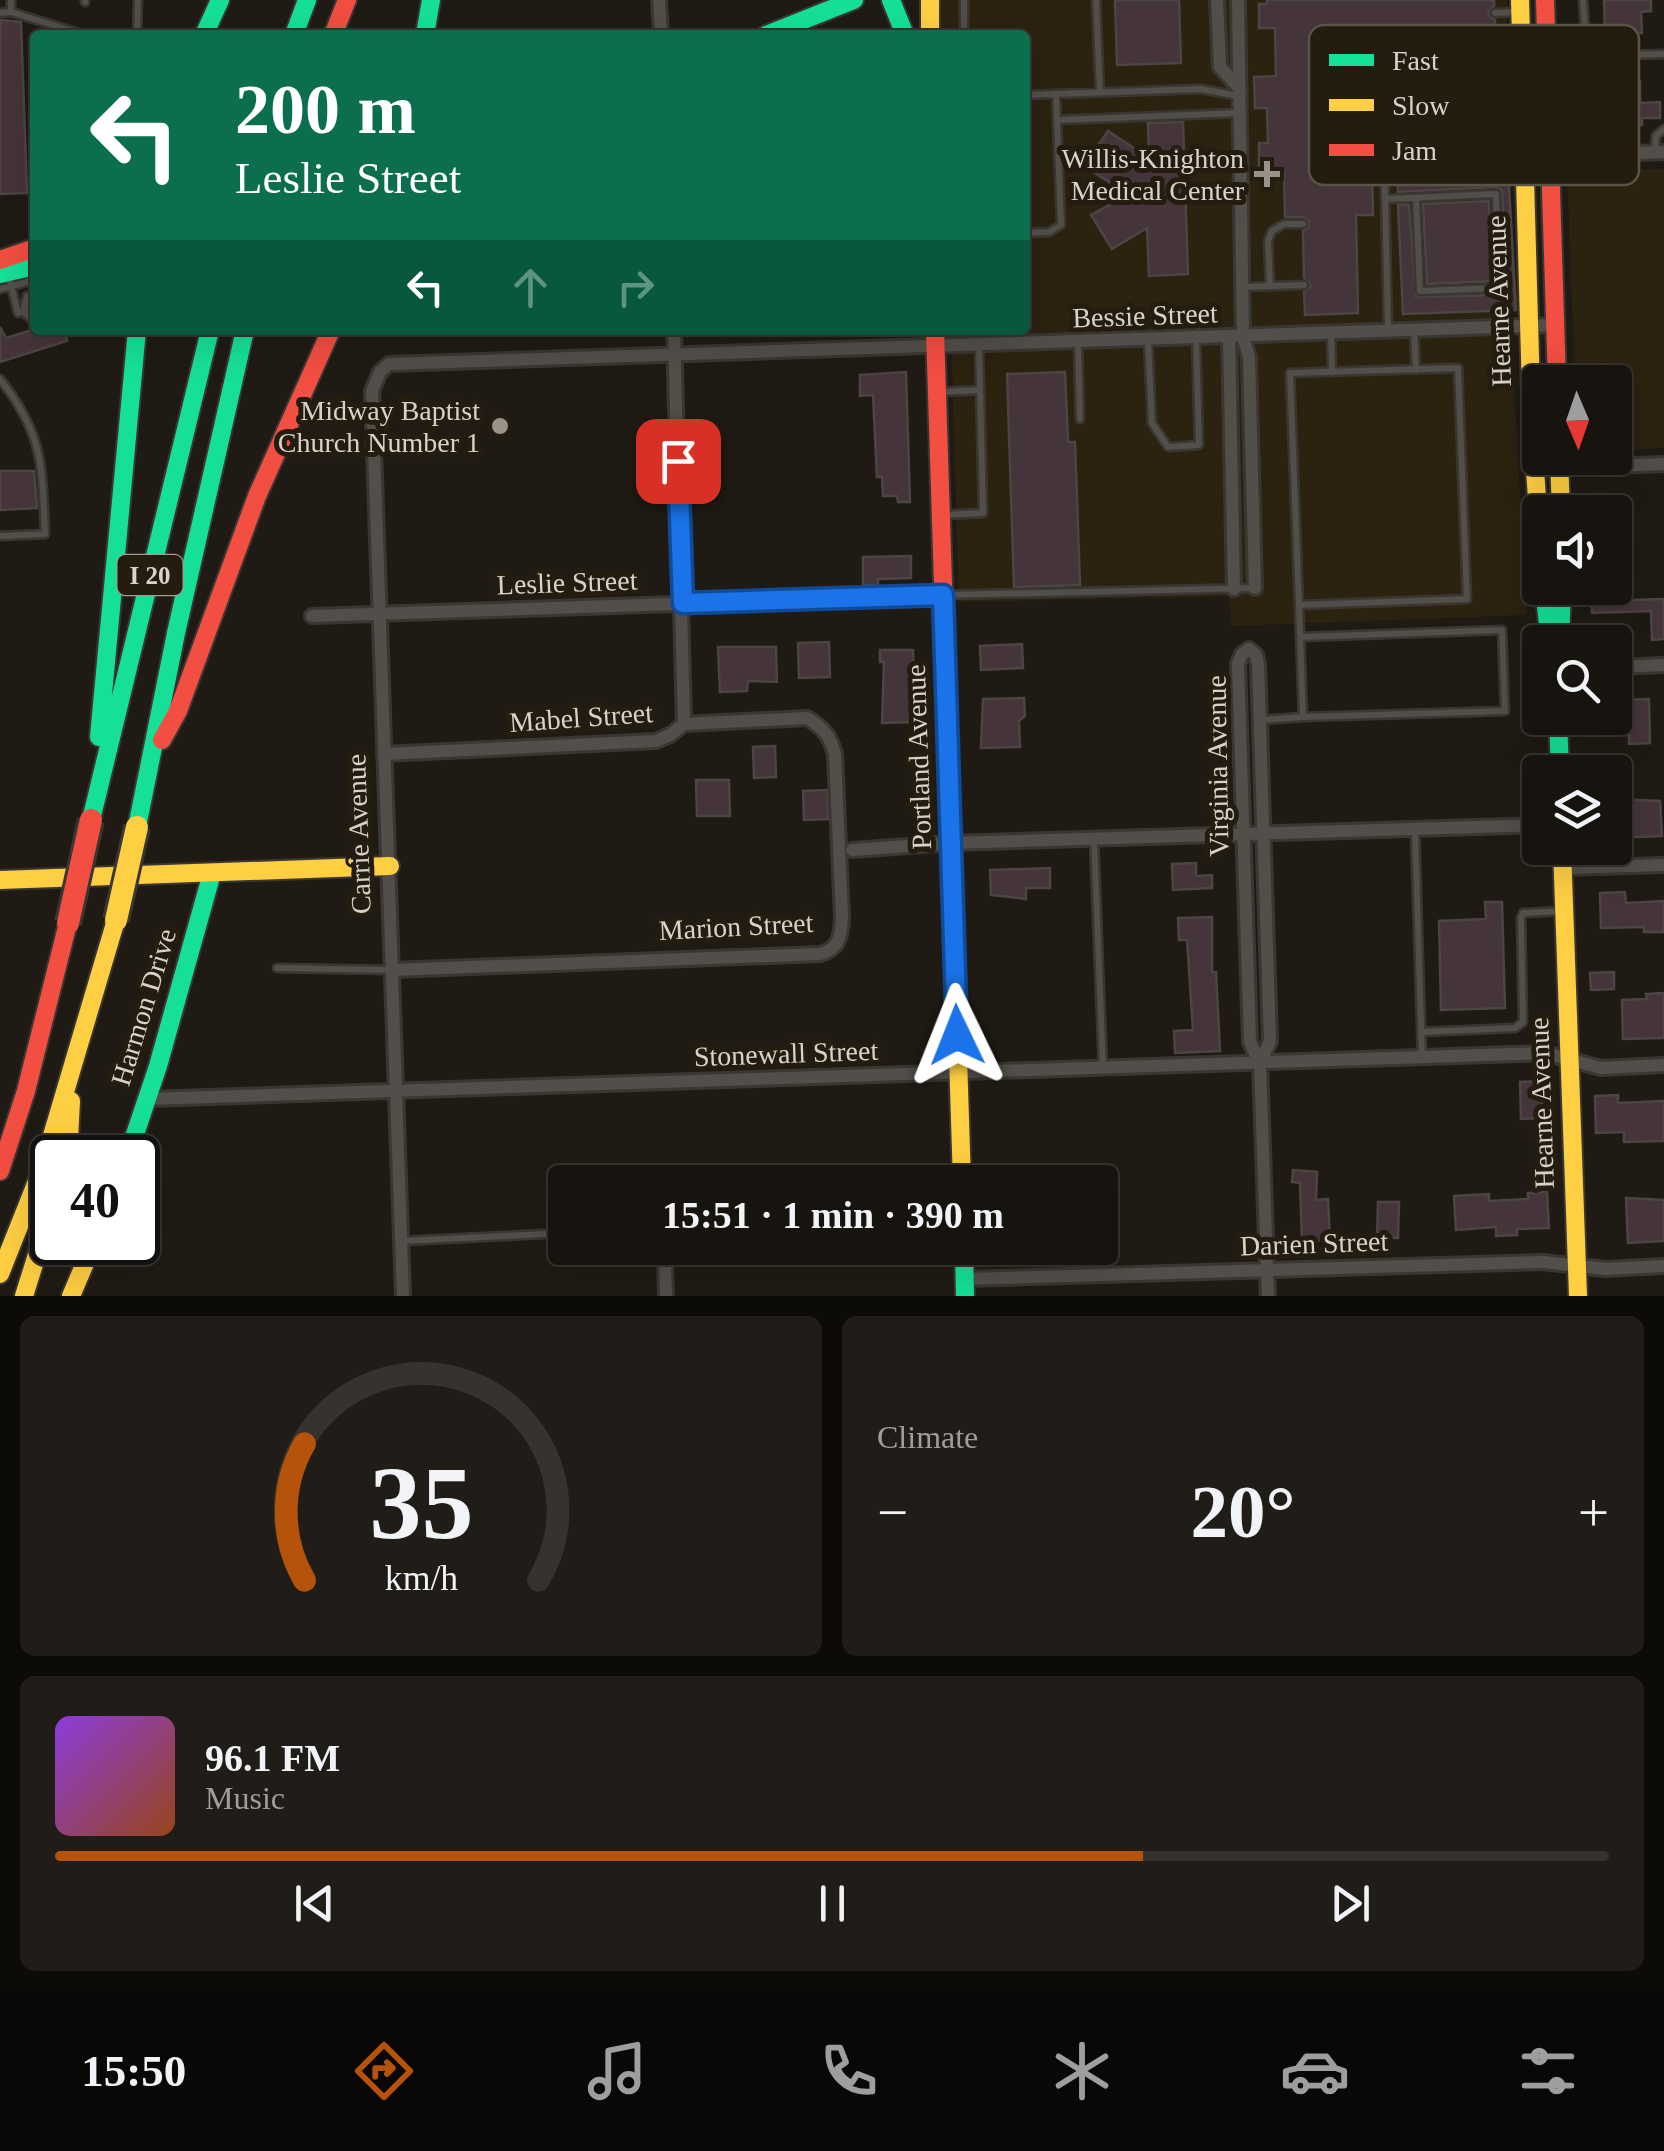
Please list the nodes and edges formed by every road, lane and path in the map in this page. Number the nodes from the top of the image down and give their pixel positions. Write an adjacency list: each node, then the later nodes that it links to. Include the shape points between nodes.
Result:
1 (10, 0): 18 (lane)
2 (138, 0): 23 (lane)
3 (217, 0): 24 (main road)
4 (307, 0): 25 (main road)
5 (346, 0): 26 (main road)
6 (431, 0): 27 (main road)
7 (658, 0): 28 (street)
8 (854, 0): 29 (main road)
9 (891, 0): 30 (main road)
10 (930, 0): 31 (main road)
11 (964, 0): 32 (lane)
12 (1096, 0): 35 (lane)
13 (1217, 0): 36 (street, via 1220,67)
14 (1238, 0): 36 (street)
15 (1583, 0): 21 (lane)
16 (1545, 5): 17 (main road)
17 (1520, 6): 20 (lane)
18 (10, 12): 19 (lane); 22 (lane)
19 (0, 13)
20 (1495, 13)
21 (1585, 25)
22 (69, 30)
23 (136, 30)
24 (206, 30)
25 (296, 30)
26 (335, 30)
27 (427, 30)
28 (661, 30)
29 (779, 30)
30 (902, 30)
31 (930, 30)
32 (964, 30)
33 (1664, 54): 34 (lane)
34 (1639, 55)
35 (1100, 92): 36 (lane); 37 (lane)
36 (1240, 92): 39 (street)
37 (1056, 94): 38 (lane); 40 (lane)
38 (1030, 95)
39 (1240, 113): 40 (lane); 56 (street)
40 (1057, 120): 49 (lane, via 1061,225)
41 (1664, 128): 42 (lane, via 1656,136)
42 (1660, 152)
43 (1385, 185): 47 (lane)
44 (1518, 185): 61 (main road, Hearne Avenue)
45 (1550, 185): 60 (main road, Hearne Avenue)
46 (1416, 198): 46 (lane, via 1420,291 1499,288 1496,194); 47 (lane)
47 (1385, 199): 62 (lane)
48 (1303, 224): 55 (lane, via 1272,231)
49 (1030, 233)
50 (30, 253): 52 (main road)
51 (30, 268): 52 (main road)
52 (4, 276): 53 (lane); 58 (lane, via 18,313)
53 (30, 279)
54 (1304, 285): 55 (lane)
55 (1270, 286): 56 (lane)
56 (1242, 287): 70 (street)
57 (26, 296): 58 (lane)
58 (26, 310): 59 (lane)
59 (30, 316)
60 (1554, 325): 61 (street, Bessie Street); 78 (main road, Hearne Avenue)
61 (1529, 326): 63 (street, Bessie Street); 77 (main road, Hearne Avenue)
62 (1388, 330): 63 (street, Bessie Street); 64 (street, Bessie Street)
63 (1414, 330): 79 (lane)
64 (1331, 333): 70 (street, Bessie Street); 81 (lane)
65 (137, 335): 105 (main road)
66 (209, 335): 105 (main road, I 20)
67 (244, 335): 104 (main road, I 20)
68 (329, 335): 104 (main road, via 257,496 178,710)
69 (674, 335): 76 (street, Mabel Street)
70 (1236, 337): 72 (street, Bessie Street); 90 (street, via 1248,357); 91 (street)
71 (935, 338): 75 (street, Bessie Street); 76 (street, Bessie Street); 84 (main road, Portland Avenue)
72 (1196, 338): 73 (street, Bessie Street); 73 (lane, via 1199,445 1168,447 1152,423)
73 (1148, 340): 74 (street, Bessie Street)
74 (1078, 342): 75 (street, Bessie Street); 85 (lane)
75 (979, 345): 83 (lane)
76 (675, 354): 80 (street, Bessie Street, via 389,364); 93 (street, Mabel Street)
77 (1531, 365)
78 (1555, 365)
79 (1416, 370): 81 (lane); 94 (lane, via 1458,368 1467,599)
80 (380, 372): 95 (street, Carrie Avenue, via 372,391)
81 (1332, 372): 94 (lane, via 1290,373)
82 (0, 379): 89 (lane, via 22,406 41,454 45,534)
83 (980, 390): 84 (lane); 88 (lane, via 983,513)
84 (936, 392): 88 (main road, Portland Avenue)
85 (1080, 419)
86 (1632, 463): 87 (street)
87 (1664, 464)
88 (940, 515): 92 (main road, Portland Avenue)
89 (0, 536)
90 (1255, 588): 91 (lane)
91 (1234, 589): 92 (lane)
92 (943, 595): 93 (street, Leslie Street); 111 (main road, Portland Avenue)
93 (683, 603): 95 (street, Leslie Street); 102 (street, Mabel Street)
94 (1300, 605): 97 (lane)
95 (380, 612): 96 (street, Leslie Street); 103 (street, Carrie Avenue)
96 (312, 616)
97 (1301, 638): 100 (lane); 100 (lane, via 1502,630 1505,710)
98 (1664, 665): 99 (street)
99 (1632, 666)
100 (1304, 717): 101 (lane)
101 (1259, 720): 108 (street, Virginia Avenue); 109 (street, Virginia Avenue, via 1258,664 1248,648 1238,664)
102 (684, 724): 103 (street, Mabel Street, via 656,742); 121 (street, Marion Street, via 807,718 831,738 842,918 830,951)
103 (384, 754): 116 (street, Carrie Avenue)
104 (151, 760): 129 (main road, I 20, bridge)
105 (91, 820): 132 (main road, I 20, bridge)
106 (1522, 827): 107 (street)
107 (1414, 830): 108 (street); 122 (lane)
108 (1263, 834): 109 (street); 125 (street, Virginia Avenue, via 1270,1041)
109 (1243, 835): 110 (street); 125 (street, Virginia Avenue, via 1250,1042)
110 (1094, 839): 111 (street); 127 (lane)
111 (951, 844): 112 (street); 128 (main road, Portland Avenue)
112 (852, 850)
113 (1632, 863): 115 (street)
114 (1563, 865): 119 (main road, Hearne Avenue)
115 (1664, 865)
116 (390, 866): 117 (main road); 121 (street, Carrie Avenue)
117 (212, 872): 118 (main road); 131 (main road, Harmon Drive)
118 (0, 880)
119 (1564, 911): 122 (lane, via 1521,918 1523,1022 1514,1028); 124 (main road, Hearne Avenue)
120 (277, 968): 121 (lane)
121 (393, 970): 130 (street, Carrie Avenue)
122 (1422, 1032): 123 (lane)
123 (1422, 1058): 124 (street, Stonewall Street, via 1545,1053); 125 (street, Stonewall Street)
124 (1570, 1060): 126 (street, Stonewall Street, via 1601,1068); 140 (main road, Hearne Avenue)
125 (1260, 1064): 127 (street, Stonewall Street); 145 (street, Virginia Avenue)
126 (1664, 1066)
127 (1103, 1068): 128 (street, Stonewall Street)
128 (958, 1073): 130 (street, Stonewall Street); 136 (main road, Portland Avenue)
129 (72, 1077): 133 (main road); 146 (main road, I 20)
130 (396, 1091): 131 (street, Stonewall Street); 139 (street, Carrie Avenue)
131 (147, 1099): 134 (main road, Harmon Drive)
132 (14, 1128): 135 (main road); 137 (main road, I 20)
133 (69, 1135)
134 (135, 1135)
135 (0, 1158)
136 (961, 1165)
137 (0, 1172)
138 (548, 1235): 139 (lane)
139 (401, 1241): 150 (street, Carrie Avenue)
140 (1576, 1264): 144 (street, Darien Street); 145 (street, Darien Street); 153 (main road, Hearne Avenue)
141 (34, 1265): 148 (main road)
142 (84, 1265): 149 (main road)
143 (665, 1265): 151 (street)
144 (1664, 1266)
145 (1267, 1270): 147 (street, Darien Street); 152 (street, Virginia Avenue)
146 (0, 1274)
147 (965, 1288)
148 (24, 1296)
149 (71, 1296)
150 (402, 1296)
151 (666, 1296)
152 (1268, 1296)
153 (1578, 1296)

